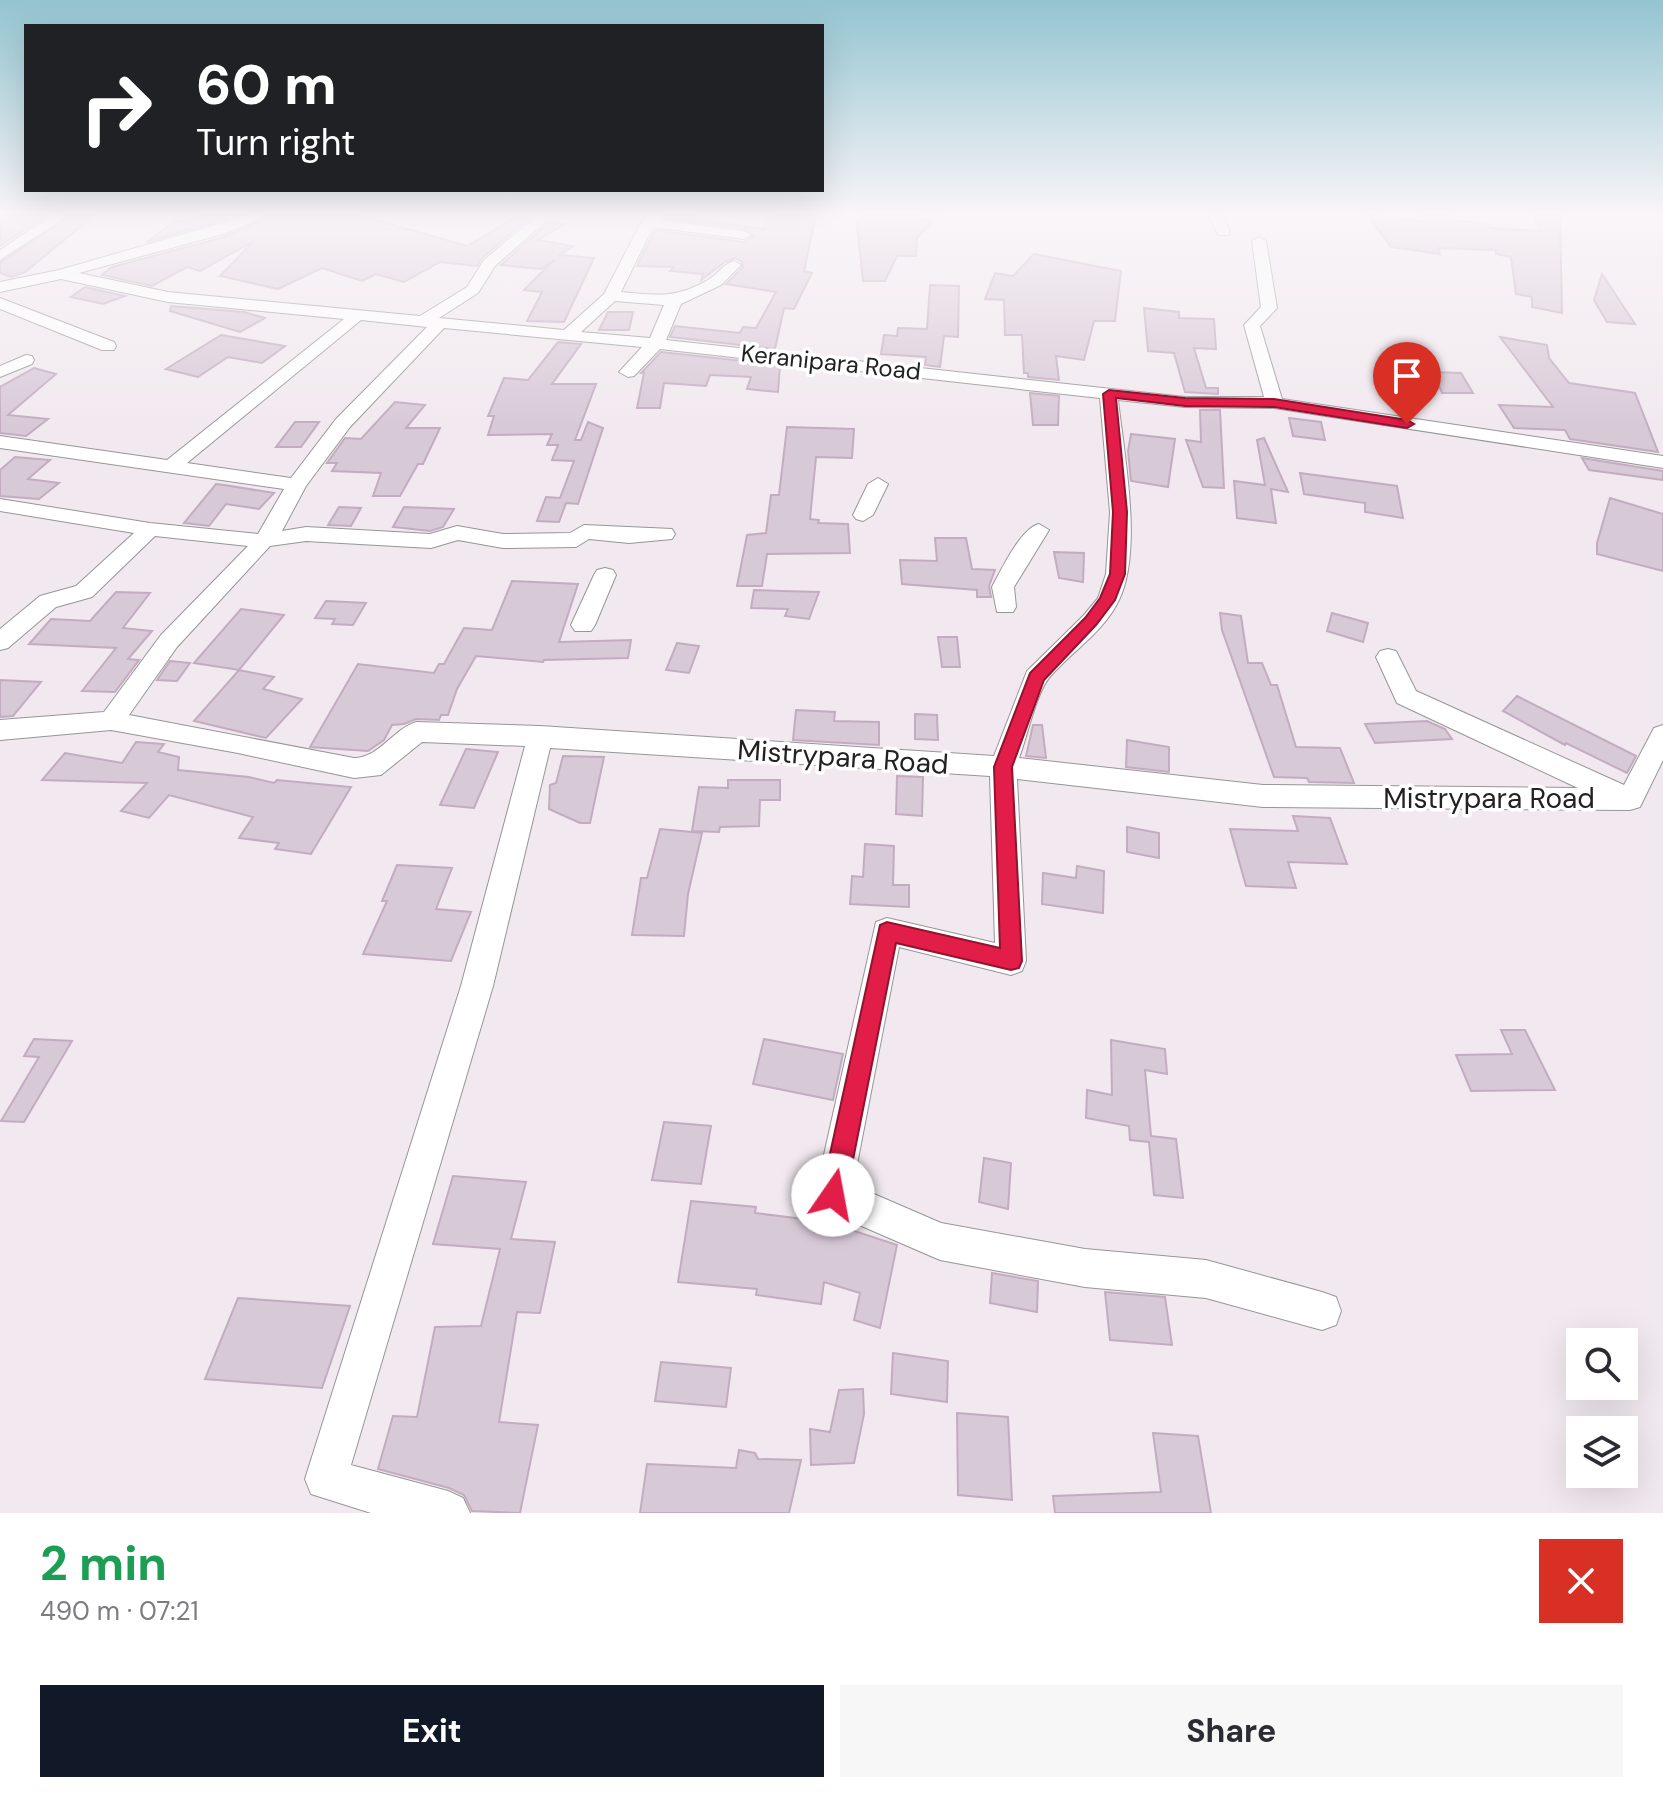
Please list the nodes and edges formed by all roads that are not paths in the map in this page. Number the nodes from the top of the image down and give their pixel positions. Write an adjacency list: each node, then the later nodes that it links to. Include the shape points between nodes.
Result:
1 (115, 286): 9 (street, Keranipara Road, via 168,297)
2 (476, 286): 10 (street)
3 (617, 286): 6 (street)
4 (708, 286): 7 (street)
5 (1266, 286): 18 (street, via 1269,308 1252,325)
6 (611, 296): 7 (street); 11 (street)
7 (674, 301): 12 (street)
8 (0, 303): 13 (street)
9 (359, 314): 10 (street, Keranipara Road); 21 (street)
10 (431, 322): 11 (street, Keranipara Road); 23 (street)
11 (569, 334): 12 (street, Keranipara Road)
12 (656, 343): 16 (street); 17 (street, Keranipara Road)
13 (108, 346)
14 (26, 360): 15 (street)
15 (0, 372)
16 (628, 372)
17 (1109, 394): 18 (street, Keranipara Road); 39 (street, via 1120,512 1117,574 1108,600 1091,622 1036,677)
18 (1274, 403): 20 (street, Keranipara Road)
19 (0, 442): 21 (street)
20 (1663, 462)
21 (170, 468): 23 (street)
22 (878, 484): 25 (street)
23 (296, 485): 29 (street, via 290,506)
24 (0, 505): 26 (street)
25 (863, 515)
26 (150, 529): 29 (street); 33 (street, via 84,592 48,601)
27 (1039, 530): 31 (street, via 1003,587)
28 (665, 534): 29 (street, via 584,532 576,540 503,541 457,533 431,541 306,534)
29 (261, 541): 35 (street, via 169,642)
30 (605, 575): 32 (street)
31 (1005, 607)
32 (583, 625)
33 (0, 642)
34 (1388, 657): 40 (street, via 1406,697)
35 (111, 721): 36 (street, Mistrypara Road); 38 (street, Mistrypara Road, via 354,768 372,768 416,732)
36 (0, 730)
37 (1663, 735): 40 (street, Mistrypara Road)
38 (540, 736): 39 (street, Mistrypara Road); 42 (street, via 477,986 326,1479)
39 (1003, 767): 40 (street, Mistrypara Road, via 1263,796); 41 (street, via 1011,961 887,931 833,1195 940,1241 1085,1268 1206,1279)
40 (1630, 799)
41 (1322, 1311)
42 (448, 1513)

